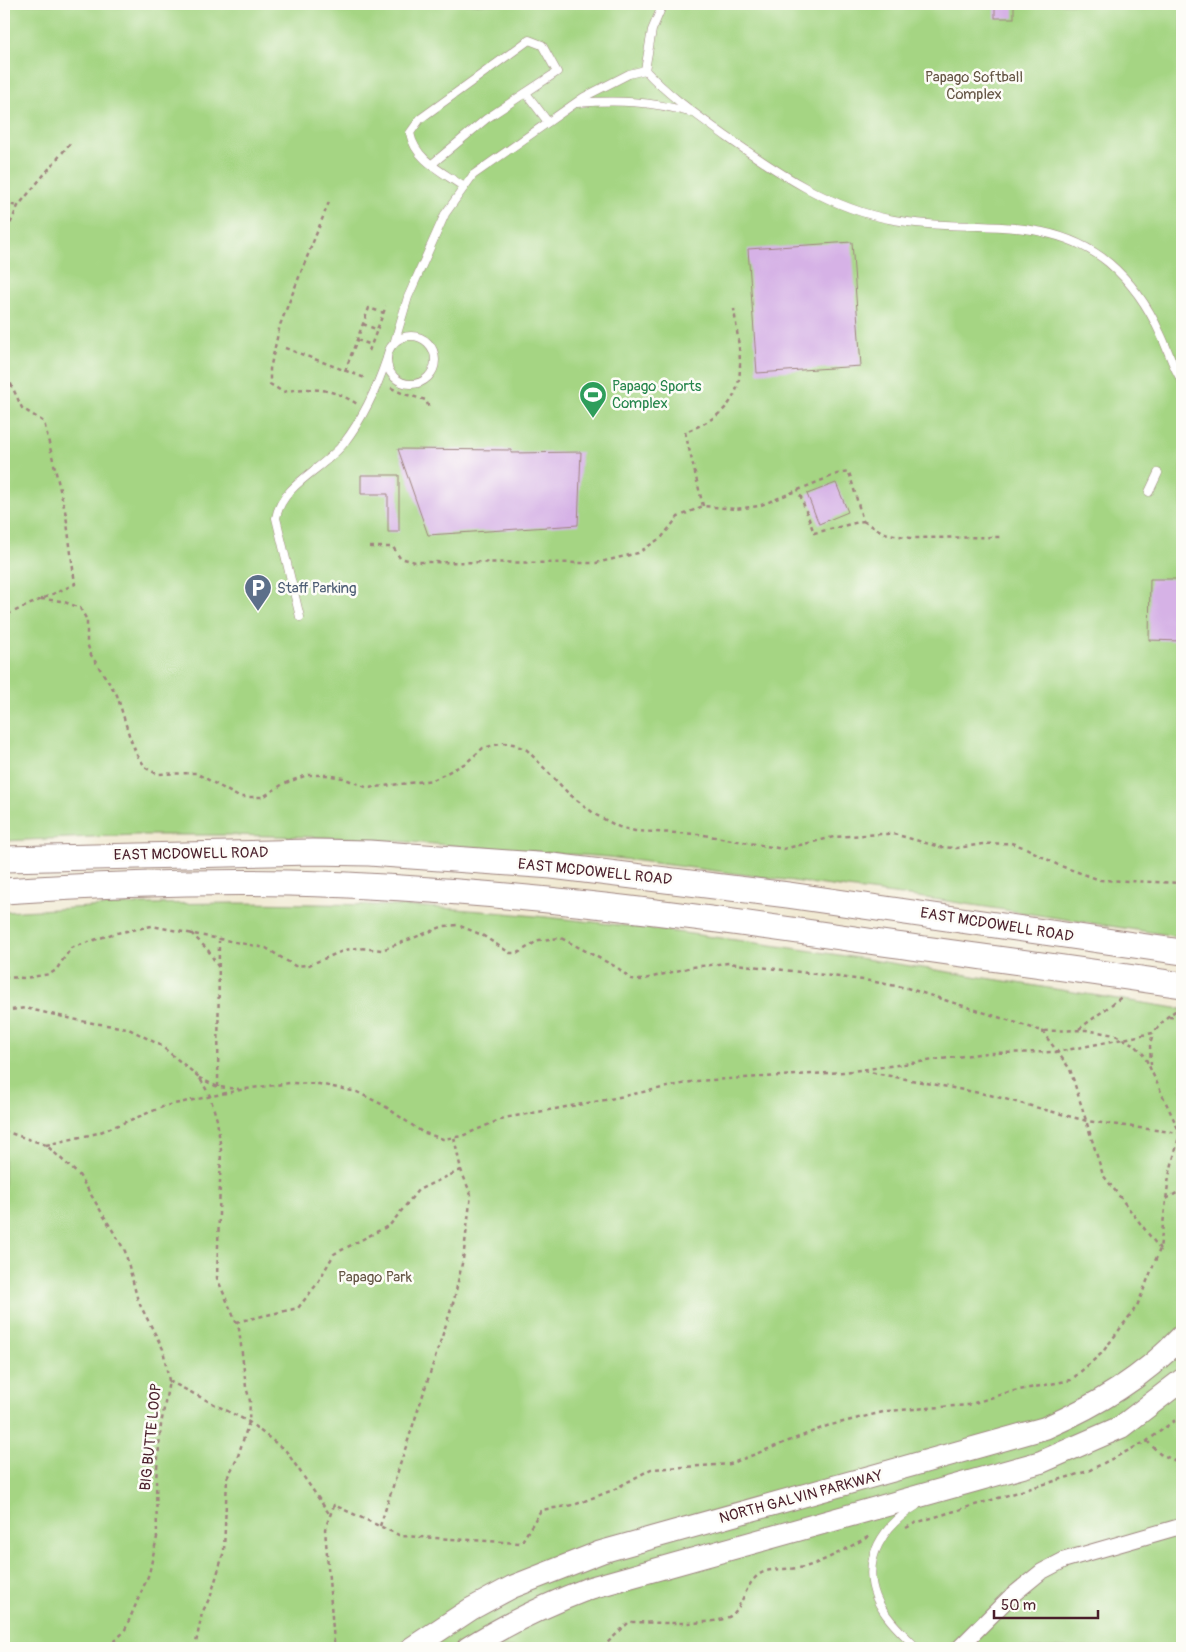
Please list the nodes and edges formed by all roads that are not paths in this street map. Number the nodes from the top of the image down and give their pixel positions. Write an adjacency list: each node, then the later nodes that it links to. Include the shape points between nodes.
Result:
1 (663, 4): 2 (lane, via 652,30)
2 (644, 70): 4 (lane, via 628,74); 5 (lane)
3 (526, 93): 6 (lane); 7 (lane, via 486,119); 7 (lane, via 557,72 542,45 529,40 420,119 410,133 412,146)
4 (575, 104): 5 (lane, via 612,101 658,104); 6 (lane)
5 (695, 114): 11 (lane, via 783,176 856,210 920,225 1013,226 1056,235 1085,247 1120,273 1142,298)
6 (548, 122): 8 (lane, via 473,175)
7 (432, 164): 8 (lane)
8 (464, 187): 9 (lane, via 445,214 408,297)
9 (394, 344): 10 (lane); 10 (lane, via 408,337 423,340 433,352 434,368 424,380 402,382 390,373)
10 (387, 358): 14 (lane, via 365,410 343,444 278,505 276,518)
11 (1182, 380)
12 (1158, 473): 13 (lane)
13 (1149, 492)
14 (300, 617)
15 (4, 859): 17 (main road, EAST MCDOWELL ROAD, via 312,852 552,866 788,894)
16 (4, 891): 18 (main road, EAST MCDOWELL ROAD, via 288,883 437,890 738,921)
17 (1182, 952)
18 (1182, 985)
19 (1182, 1336): 23 (main road, NORTH GALVIN PARKWAY, via 1126,1386 1045,1428 592,1555 512,1587 471,1609)
20 (1182, 1380): 21 (main road, NORTH GALVIN PARKWAY, via 1127,1422 1094,1440 1041,1462)
21 (949, 1488): 24 (main road, NORTH GALVIN PARKWAY, via 590,1588 515,1621); 25 (lane, via 893,1522 877,1543 872,1562 876,1598 898,1629)
22 (1182, 1526): 26 (street, via 1064,1560 1041,1572 1009,1598)
23 (412, 1648)
24 (468, 1648)
25 (917, 1648)
26 (959, 1648)

